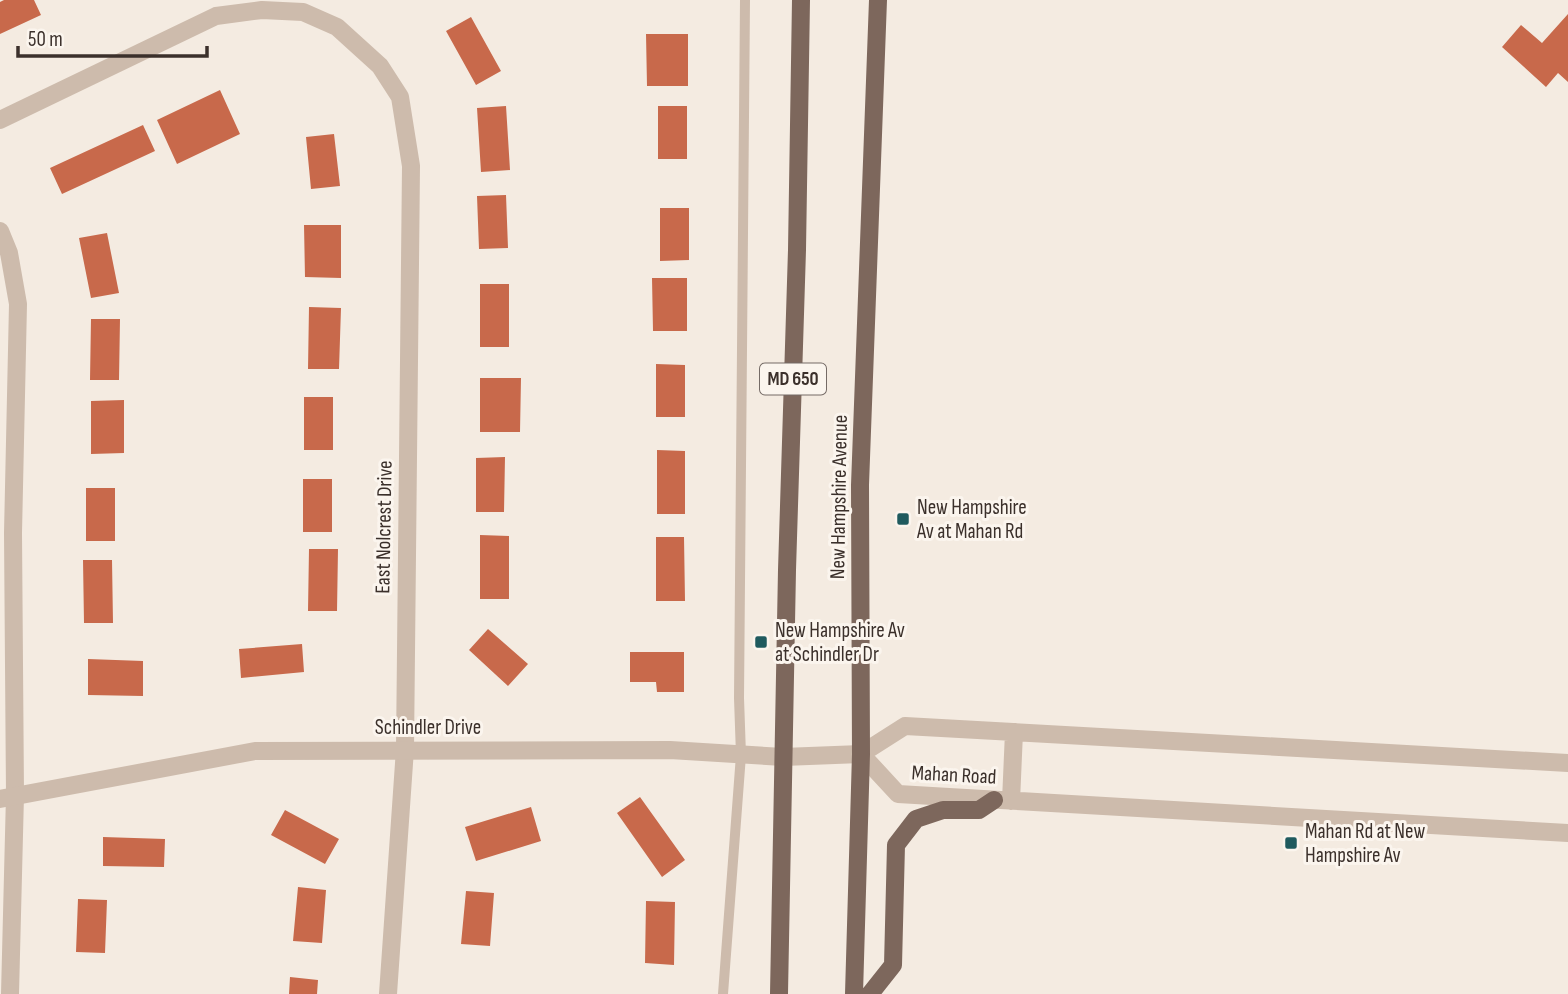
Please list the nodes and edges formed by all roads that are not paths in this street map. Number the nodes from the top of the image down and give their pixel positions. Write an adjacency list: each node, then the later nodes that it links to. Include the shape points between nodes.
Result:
1 (745, 0): 9 (lane)
2 (802, 0): 10 (main road, MD 650)
3 (878, 0): 8 (main road, New Hampshire Avenue, via 860,485)
4 (0, 120): 7 (street, East Nolcrest Drive, via 216,16 262,10 303,12 337,27 380,66 400,97 411,166)
5 (0, 231): 12 (street, via 18,304)
6 (1014, 732): 8 (street, via 905,726); 11 (street); 13 (street)
7 (405, 749): 9 (street, Schindler Drive, via 670,750); 12 (street, Schindler Drive, via 255,751); 16 (street, East Nolcrest Drive)
8 (861, 754): 10 (street, Schindler Drive); 13 (street, Mahan Road, via 898,794); 19 (main road, New Hampshire Avenue)
9 (741, 755): 10 (street, Schindler Drive); 17 (lane)
10 (783, 757): 18 (main road, MD 650)
11 (1568, 763)
12 (8, 797): 15 (street)
13 (1003, 800): 14 (street, Mahan Road); 20 (main road, via 979,810 943,810 916,819 896,845 893,965)
14 (1568, 833)
15 (10, 994)
16 (388, 994)
17 (723, 994)
18 (779, 994)
19 (854, 994)
20 (870, 994)

